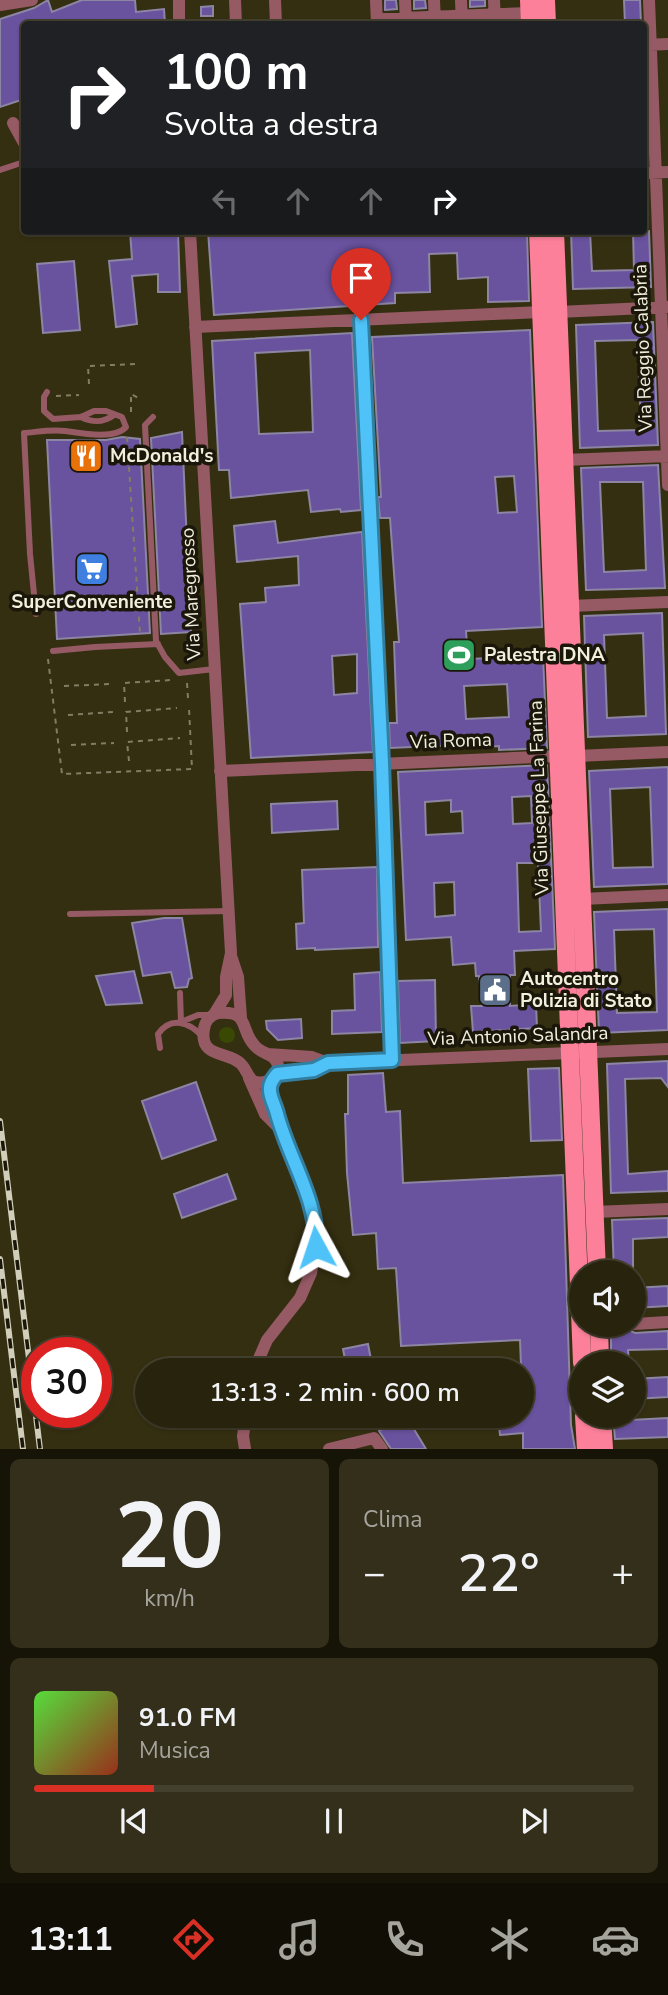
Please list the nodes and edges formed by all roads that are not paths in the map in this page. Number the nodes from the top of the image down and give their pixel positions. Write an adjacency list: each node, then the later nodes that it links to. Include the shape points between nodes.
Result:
1 (32, 0): 12 (street)
2 (178, 0): 16 (street)
3 (235, 0): 17 (street)
4 (275, 0): 18 (street)
5 (376, 0): 19 (street)
6 (405, 0): 20 (street)
7 (434, 0): 21 (street)
8 (461, 0): 15 (street)
9 (494, 0): 14 (street)
10 (546, 0): 22 (main road)
11 (649, 0): 24 (street, Via Reggio Calabria)
12 (0, 5)
13 (529, 12): 14 (street)
14 (495, 19): 15 (street)
15 (462, 20): 21 (street)
16 (179, 21)
17 (236, 21)
18 (276, 21)
19 (377, 21)
20 (406, 21): 21 (street)
21 (435, 21)
22 (547, 21)
23 (668, 44): 24 (street)
24 (647, 45): 29 (street, Via Reggio Calabria)
25 (13, 123): 26 (street)
26 (21, 138)
27 (21, 163): 28 (lane)
28 (0, 170)
29 (656, 173): 33 (street, Via Reggio Calabria)
30 (190, 235): 36 (street, Via Maregrosso)
31 (539, 235): 34 (main road, Via Giuseppe La Farina)
32 (555, 235): 34 (main road, Via Giuseppe La Farina)
33 (664, 307): 34 (street); 39 (street, Via Reggio Calabria)
34 (550, 312): 35 (street); 40 (main road, Via Giuseppe La Farina); 49 (main road, Via Giuseppe La Farina)
35 (361, 320): 36 (street); 50 (street)
36 (195, 327): 47 (street, Via Maregrosso)
37 (50, 394): 44 (lane, via 44,411 53,419 106,411 125,420 126,427 122,432 78,435 24,433)
38 (153, 417): 45 (lane, via 145,425)
39 (667, 456): 40 (street); 41 (street, Via Reggio Calabria)
40 (564, 460): 43 (main road, Via Giuseppe La Farina)
41 (668, 485)
42 (668, 602): 43 (street)
43 (570, 606): 49 (main road, Via Giuseppe La Farina)
44 (36, 614)
45 (158, 644): 46 (lane); 47 (lane, via 179,673)
46 (50, 649)
47 (214, 669): 51 (street, Via Maregrosso)
48 (668, 752): 49 (street, Via Roma)
49 (567, 756): 50 (street, Via Roma); 53 (main road, Via Giuseppe La Farina); 64 (main road, Via Giuseppe La Farina)
50 (382, 763): 51 (street, Via Roma); 66 (street)
51 (220, 771): 54 (street, Via Maregrosso)
52 (668, 895): 53 (street)
53 (582, 899): 64 (main road, Via Giuseppe La Farina)
54 (229, 911): 55 (lane); 56 (street, Via Maregrosso)
55 (70, 915)
56 (231, 956): 58 (street, via 226,995); 59 (street, via 238,976)
57 (180, 993): 60 (lane)
58 (214, 1014): 59 (street); 60 (lane); 61 (street, via 205,1025)
59 (241, 1018): 65 (street, via 253,1045)
60 (179, 1022): 61 (lane); 62 (lane, via 158,1034)
61 (205, 1039): 68 (street, via 214,1053 238,1061)
62 (160, 1048)
63 (668, 1049): 64 (street, Via Antonio Salandra)
64 (579, 1053): 66 (street, Via Antonio Salandra); 72 (main road, Via Giuseppe La Farina); 76 (main road, Via Giuseppe La Farina)
65 (268, 1054): 67 (street, via 312,1057); 69 (street, via 276,1063)
66 (392, 1060): 67 (street, Via Antonio Salandra)
67 (328, 1063): 69 (street)
68 (247, 1074): 69 (street, via 258,1083); 70 (street, via 265,1114)
69 (275, 1077): 70 (street, via 270,1093)
70 (281, 1130): 77 (street, via 311,1204 316,1247 300,1298 267,1340)
71 (668, 1209): 72 (street)
72 (594, 1212): 73 (main road, Via Giuseppe La Farina)
73 (596, 1260)
74 (668, 1322): 75 (street)
75 (646, 1323)
76 (582, 1351)
77 (259, 1358)
78 (244, 1428): 81 (street)
79 (585, 1428): 84 (main road)
80 (603, 1428): 85 (main road)
81 (245, 1449)
82 (329, 1449): 83 (street, via 374,1437)
83 (382, 1449)
84 (586, 1449)
85 (604, 1449)

